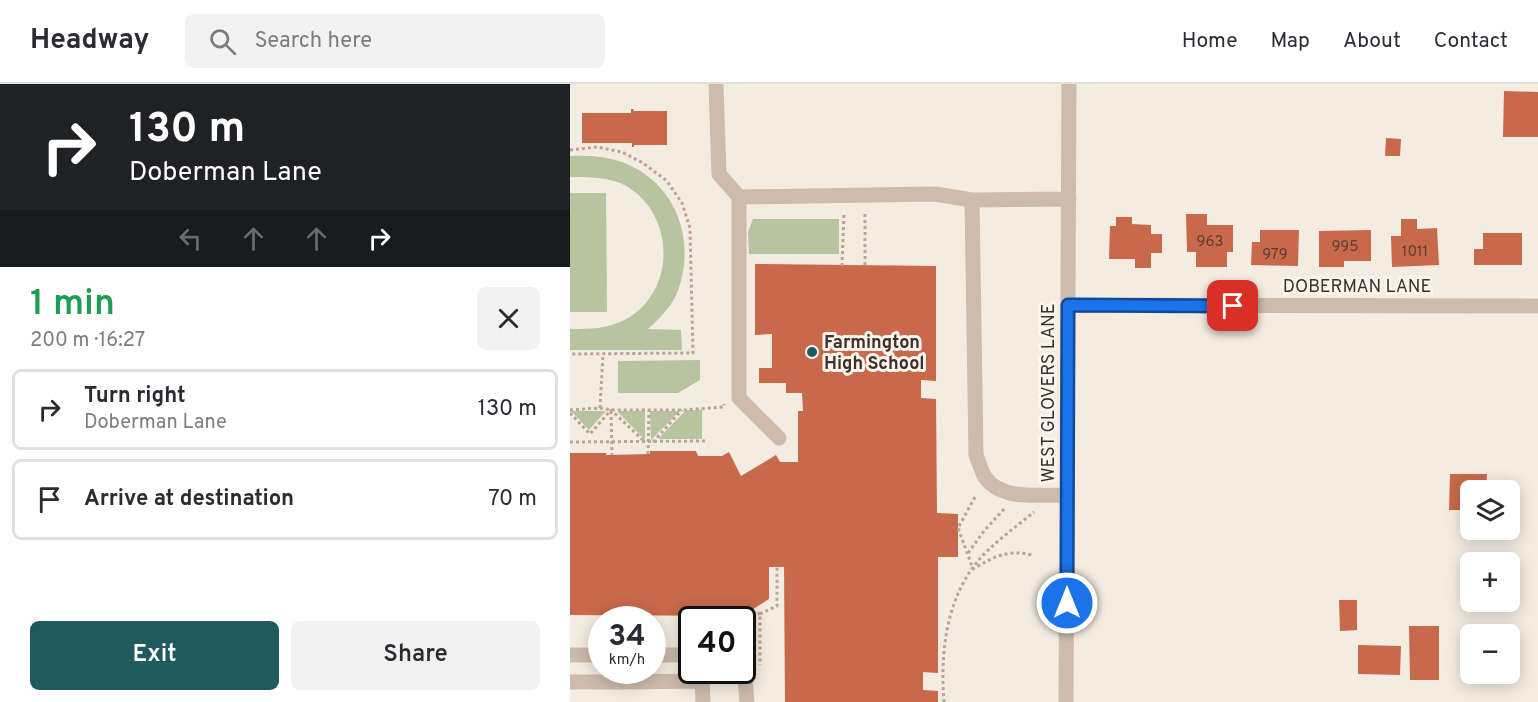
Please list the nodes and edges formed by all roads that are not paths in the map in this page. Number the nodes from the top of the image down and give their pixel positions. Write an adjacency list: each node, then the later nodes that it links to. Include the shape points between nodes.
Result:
1 (716, 84): 3 (street, via 719,174)
2 (1069, 84): 4 (street, WEST GLOVERS LANE)
3 (739, 197): 5 (street, via 935,194); 8 (street, via 739,398)
4 (1069, 199): 5 (street); 6 (street, WEST GLOVERS LANE)
5 (972, 200): 9 (street, via 976,455 985,478 1010,494)
6 (1068, 305): 7 (street, DOBERMAN LANE); 9 (street, WEST GLOVERS LANE)
7 (1538, 306)
8 (780, 438)
9 (1067, 495): 18 (street, WEST GLOVERS LANE)
10 (570, 655): 11 (street)
11 (588, 655)
12 (666, 679): 16 (street, via 702,681)
13 (588, 680): 14 (street)
14 (570, 682)
15 (746, 684): 17 (street)
16 (703, 702)
17 (747, 702)
18 (1066, 702)

